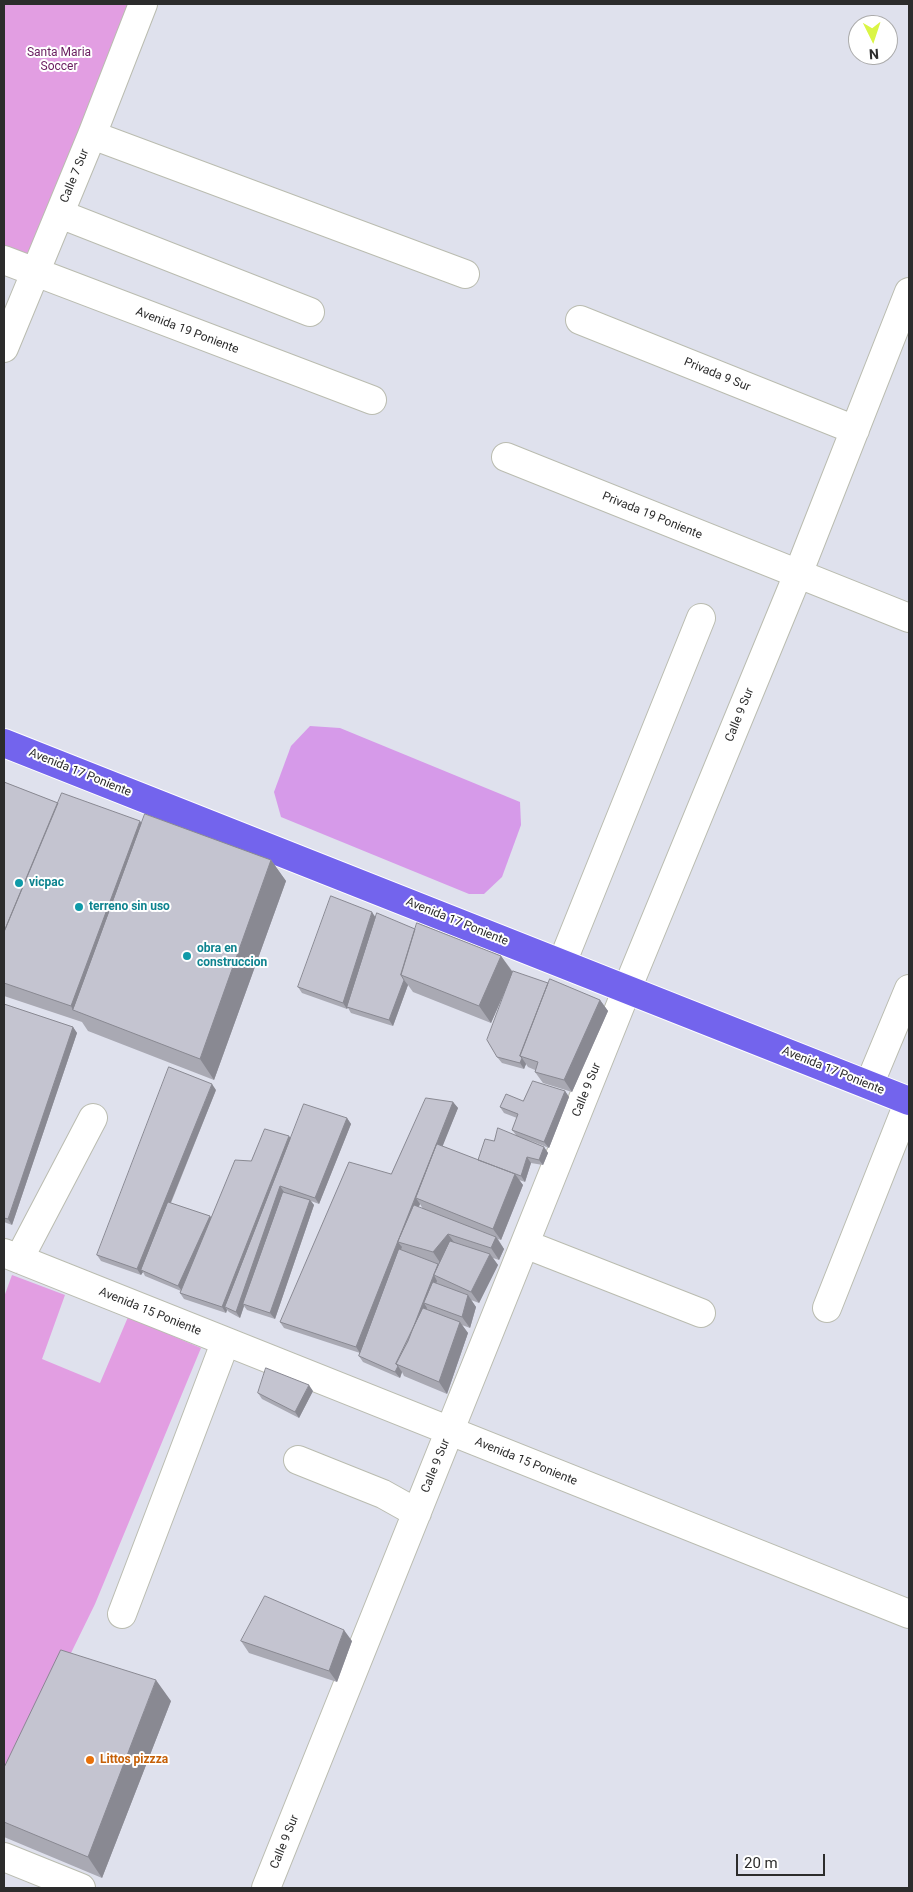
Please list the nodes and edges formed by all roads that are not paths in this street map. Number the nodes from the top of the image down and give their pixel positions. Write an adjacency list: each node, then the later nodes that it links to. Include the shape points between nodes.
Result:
1 (143, 4): 2 (street, Calle 7 Sur)
2 (92, 135): 3 (street, Calle 7 Sur); 6 (street)
3 (60, 214): 5 (street, Calle 7 Sur); 8 (street)
4 (4, 260): 5 (street, Avenida 19 Poniente)
5 (35, 273): 10 (street, Calle 7 Sur); 11 (street, Avenida 19 Poniente)
6 (465, 274)
7 (907, 304): 12 (street, Calle 9 Sur)
8 (310, 312)
9 (580, 320): 12 (street, Privada 9 Sur)
10 (4, 348)
11 (372, 400)
12 (855, 430): 14 (street, Calle 9 Sur)
13 (506, 457): 14 (street, Privada 19 Poniente)
14 (798, 574): 16 (street, Privada 19 Poniente); 19 (street, Calle 9 Sur)
15 (701, 618): 18 (street)
16 (909, 618)
17 (4, 742): 18 (main road, Avenida 17 Poniente)
18 (562, 963): 19 (main road, Avenida 17 Poniente)
19 (627, 989): 21 (main road, Avenida 17 Poniente); 24 (street, Calle 9 Sur)
20 (909, 989): 21 (street)
21 (869, 1085): 22 (main road, Avenida 17 Poniente)
22 (909, 1101): 26 (street)
23 (94, 1118): 25 (street)
24 (525, 1244): 27 (street); 29 (street, Calle 9 Sur)
25 (12, 1256): 28 (street, Avenida 15 Poniente)
26 (827, 1308)
27 (702, 1313)
28 (225, 1343): 29 (street, Avenida 15 Poniente); 32 (street)
29 (449, 1432): 31 (street, Calle 9 Sur); 33 (street, Avenida 15 Poniente)
30 (298, 1460): 31 (street, via 383,1494)
31 (417, 1513): 36 (street, Calle 9 Sur)
32 (122, 1614)
33 (909, 1614)
34 (4, 1857): 35 (street)
35 (81, 1888)
36 (266, 1888)

